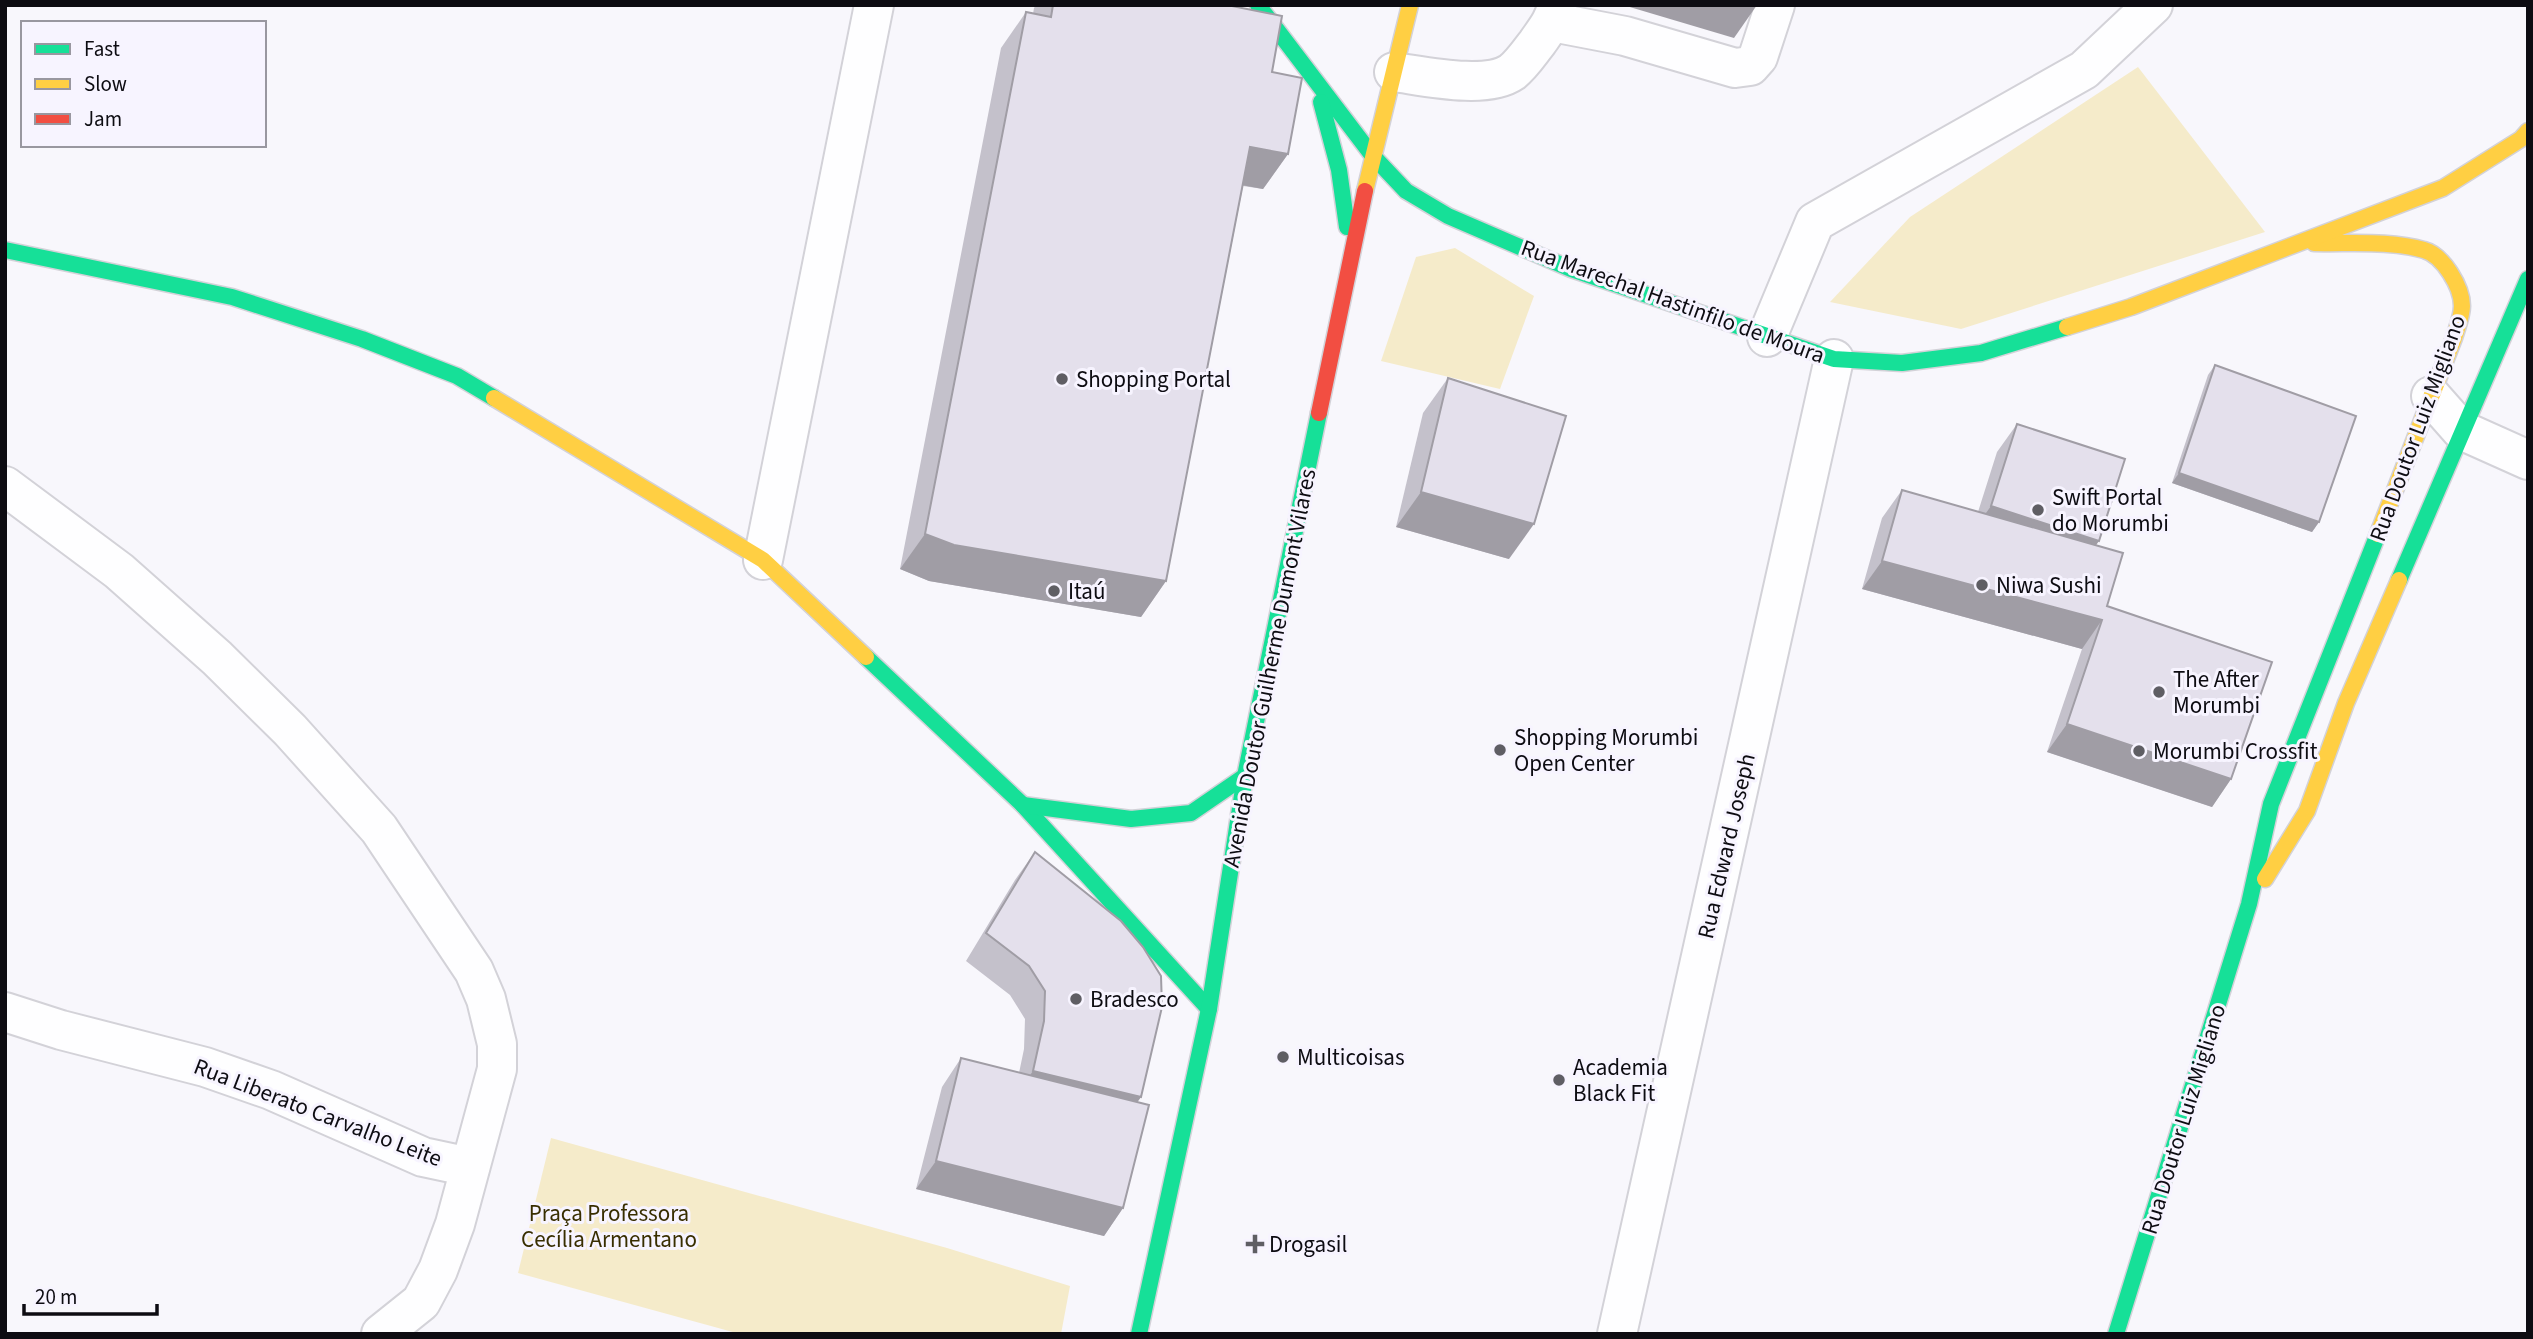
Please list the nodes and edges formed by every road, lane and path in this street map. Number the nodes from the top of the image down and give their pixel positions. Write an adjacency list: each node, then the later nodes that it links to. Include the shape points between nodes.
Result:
1 (874, 5): 21 (street)
2 (1258, 5): 8 (main road, Rua Marechal Hastinfilo de Moura)
3 (1410, 5): 7 (main road, Avenida Doutor Guilherme Dumont Vilares)
4 (1775, 5): 6 (street, via 1758,57 1750,66 1735,68)
5 (2153, 5): 15 (street, via 2084,70 1815,222)
6 (1555, 13): 7 (street, via 1511,73 1463,81)
7 (1394, 72): 10 (main road, Avenida Doutor Guilherme Dumont Vilares)
8 (1313, 77): 10 (main road, Rua Marechal Hastinfilo de Moura); 13 (main road, via 1339,170)
9 (2528, 131): 11 (main road, via 2443,188)
10 (1371, 155): 13 (main road, Avenida Doutor Guilherme Dumont Vilares); 15 (main road, Rua Marechal Hastinfilo de Moura, via 1406,191 1448,216 1571,269)
11 (2295, 243): 16 (main road, Rua Marechal Hastinfilo de Moura, via 2131,307 1981,353 1902,363); 17 (main road, Rua Doutor Luiz Migliano, via 2400,246 2427,250 2439,260 2459,287 2462,307)
12 (5, 250): 21 (main road, via 232,298 362,339 457,376)
13 (1349, 264): 22 (main road, Avenida Doutor Guilherme Dumont Vilares)
14 (2528, 279): 18 (main road, Rua Doutor Luiz Migliano)
15 (1768, 337): 16 (main road, Rua Marechal Hastinfilo de Moura)
16 (1834, 359): 30 (street, Rua Edward Joseph)
17 (2431, 396): 18 (street); 24 (main road, Rua Doutor Luiz Migliano, via 2271,804)
18 (2461, 430): 19 (street); 24 (main road, Rua Doutor Luiz Migliano, via 2346,703 2307,811)
19 (2528, 460)
20 (5, 486): 27 (street, via 119,571 218,658 379,829 474,971 486,999 496,1044 496,1069)
21 (763, 560): 23 (main road)
22 (1245, 776): 23 (main road, via 1191,813 1131,820); 25 (main road, Avenida Doutor Guilherme Dumont Vilares)
23 (1023, 805): 25 (main road)
24 (2249, 904): 31 (main road, Rua Doutor Luiz Migliano)
25 (1209, 1009): 29 (main road, Avenida Doutor Guilherme Dumont Vilares)
26 (5, 1012): 27 (street, Rua Liberato Carvalho Leite, via 205,1067 271,1090 424,1157)
27 (470, 1167): 28 (street, via 438,1270 421,1302)
28 (381, 1334)
29 (1139, 1334)
30 (1617, 1334)
31 (2116, 1334)

